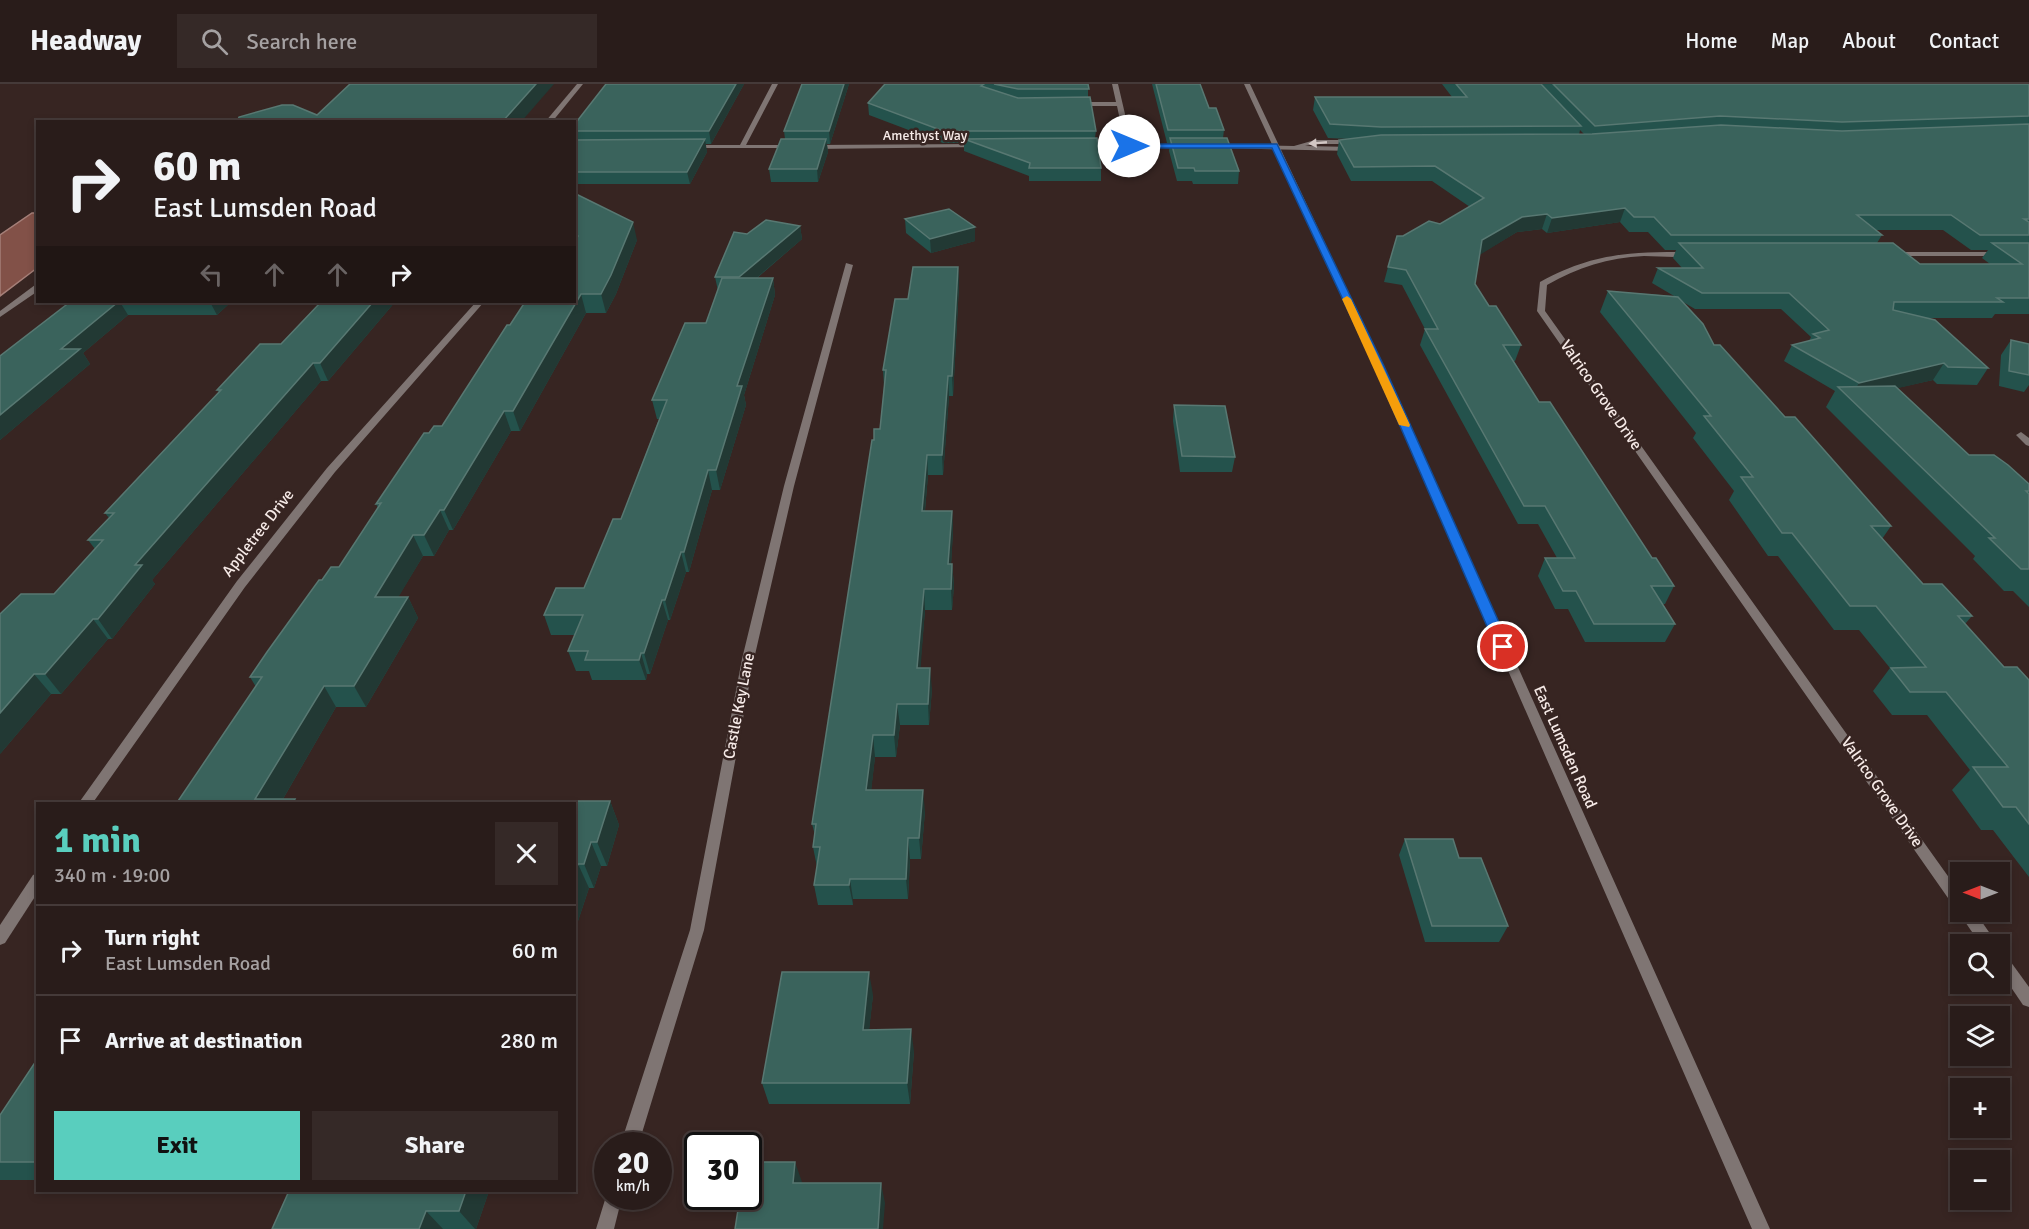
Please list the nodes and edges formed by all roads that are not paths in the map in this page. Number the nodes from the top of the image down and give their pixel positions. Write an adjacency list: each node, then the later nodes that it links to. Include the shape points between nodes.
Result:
1 (580, 84): 7 (street)
2 (775, 84): 16 (street)
3 (1115, 84): 6 (street)
4 (1247, 84): 14 (street, East Lumsden Road)
5 (1063, 104): 6 (street)
6 (1119, 104): 11 (street)
7 (550, 120)
8 (1365, 145): 14 (street, via 1319,149)
9 (989, 146): 16 (street, Amethyst Way)
10 (1071, 146): 11 (street)
11 (1129, 146): 12 (street)
12 (1199, 146)
13 (1210, 146): 14 (street)
14 (1275, 146): 35 (street, East Lumsden Road, via 1379,366)
15 (682, 147): 16 (street, Amethyst Way)
16 (742, 147)
17 (1696, 254): 28 (street, Valrico Grove Drive, via 1598,258 1543,284 1541,311)
18 (1886, 254): 19 (street)
19 (2029, 254)
20 (849, 266): 32 (street, Castle Key Lane, via 789,486 748,659 697,930)
21 (36, 288): 23 (street)
22 (479, 303): 26 (street, Appletree Drive, via 331,470 241,584)
23 (0, 315)
24 (2021, 435): 25 (street)
25 (2029, 443)
26 (86, 802)
27 (36, 882): 29 (street)
28 (1950, 890)
29 (0, 938)
30 (2010, 973): 31 (street)
31 (2029, 1000)
32 (633, 1132)
33 (610, 1210): 34 (street)
34 (605, 1229)
35 (1761, 1229)

